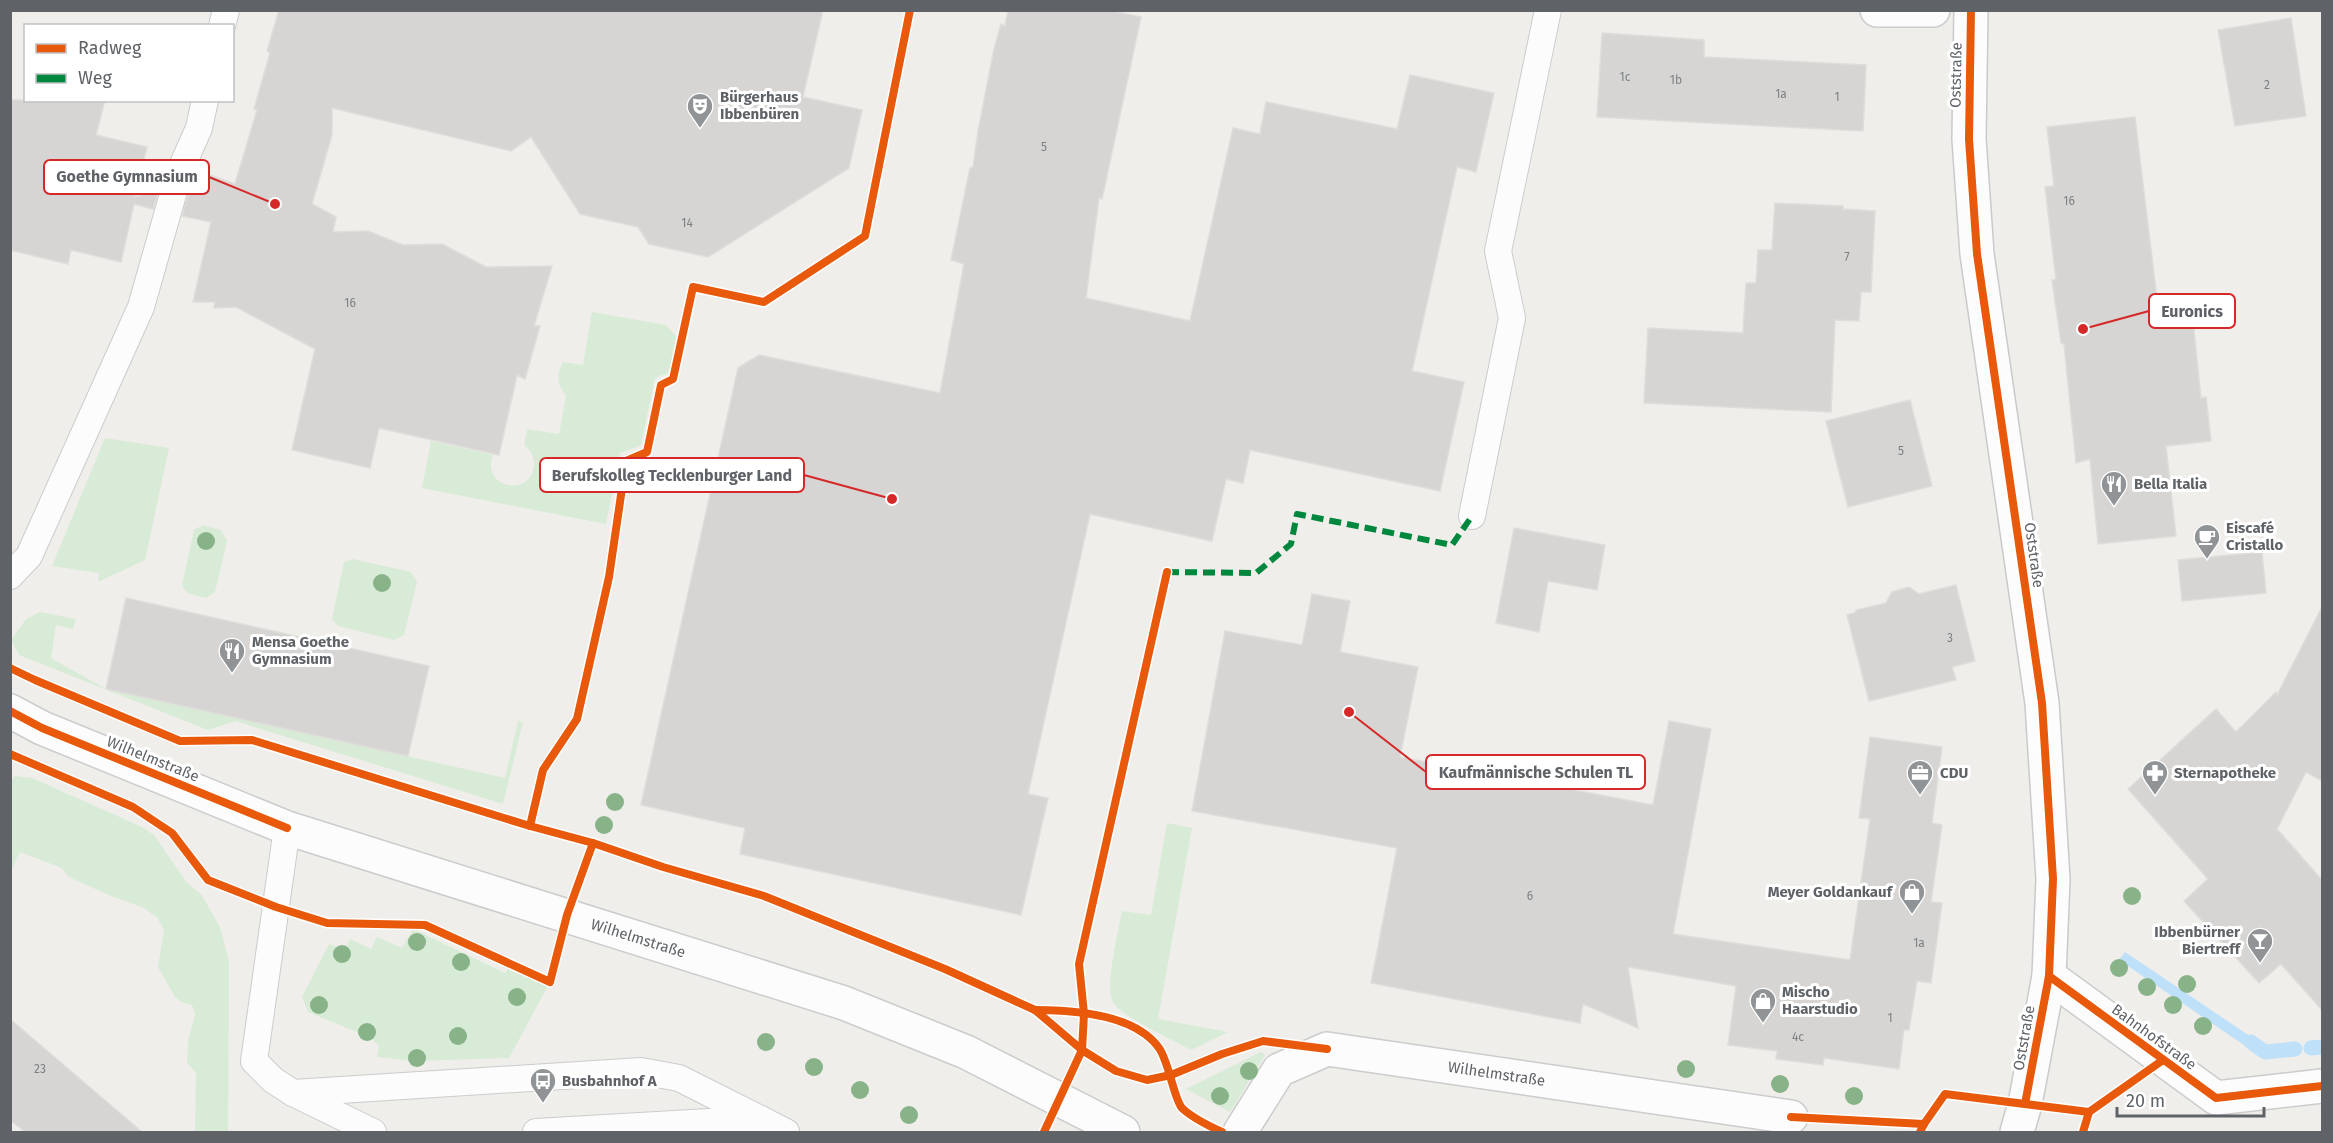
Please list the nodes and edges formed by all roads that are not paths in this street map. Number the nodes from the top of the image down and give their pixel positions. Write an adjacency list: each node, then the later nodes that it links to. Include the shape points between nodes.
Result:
1 (1548, 10): 6 (lane, via 1498,251 1512,318)
2 (1877, 10): 3 (street)
3 (1933, 10)
4 (1971, 10): 10 (street, Oststraße, via 1969,139 1977,254 2042,703 2053,879)
5 (205, 102): 7 (lane, via 199,128 179,173 141,307 29,556)
6 (1472, 516)
7 (10, 576)
8 (10, 711): 9 (street, Wilhelmstraße, via 42,728)
9 (287, 828): 12 (lane, via 254,1061); 18 (street, Wilhelmstraße, via 844,1003 966,1052)
10 (2049, 976): 11 (street, Bahnhofstraße, via 2216,1098); 20 (street, Oststraße)
11 (2322, 1086)
12 (293, 1093): 14 (lane, via 641,1071 679,1078); 15 (lane)
13 (1791, 1117): 19 (street, Wilhelmstraße, via 1327,1049 1279,1070)
14 (762, 1119): 16 (lane); 17 (lane)
15 (373, 1132)
16 (536, 1132)
17 (786, 1132)
18 (1123, 1132)
19 (1240, 1132)
20 (2017, 1132)

